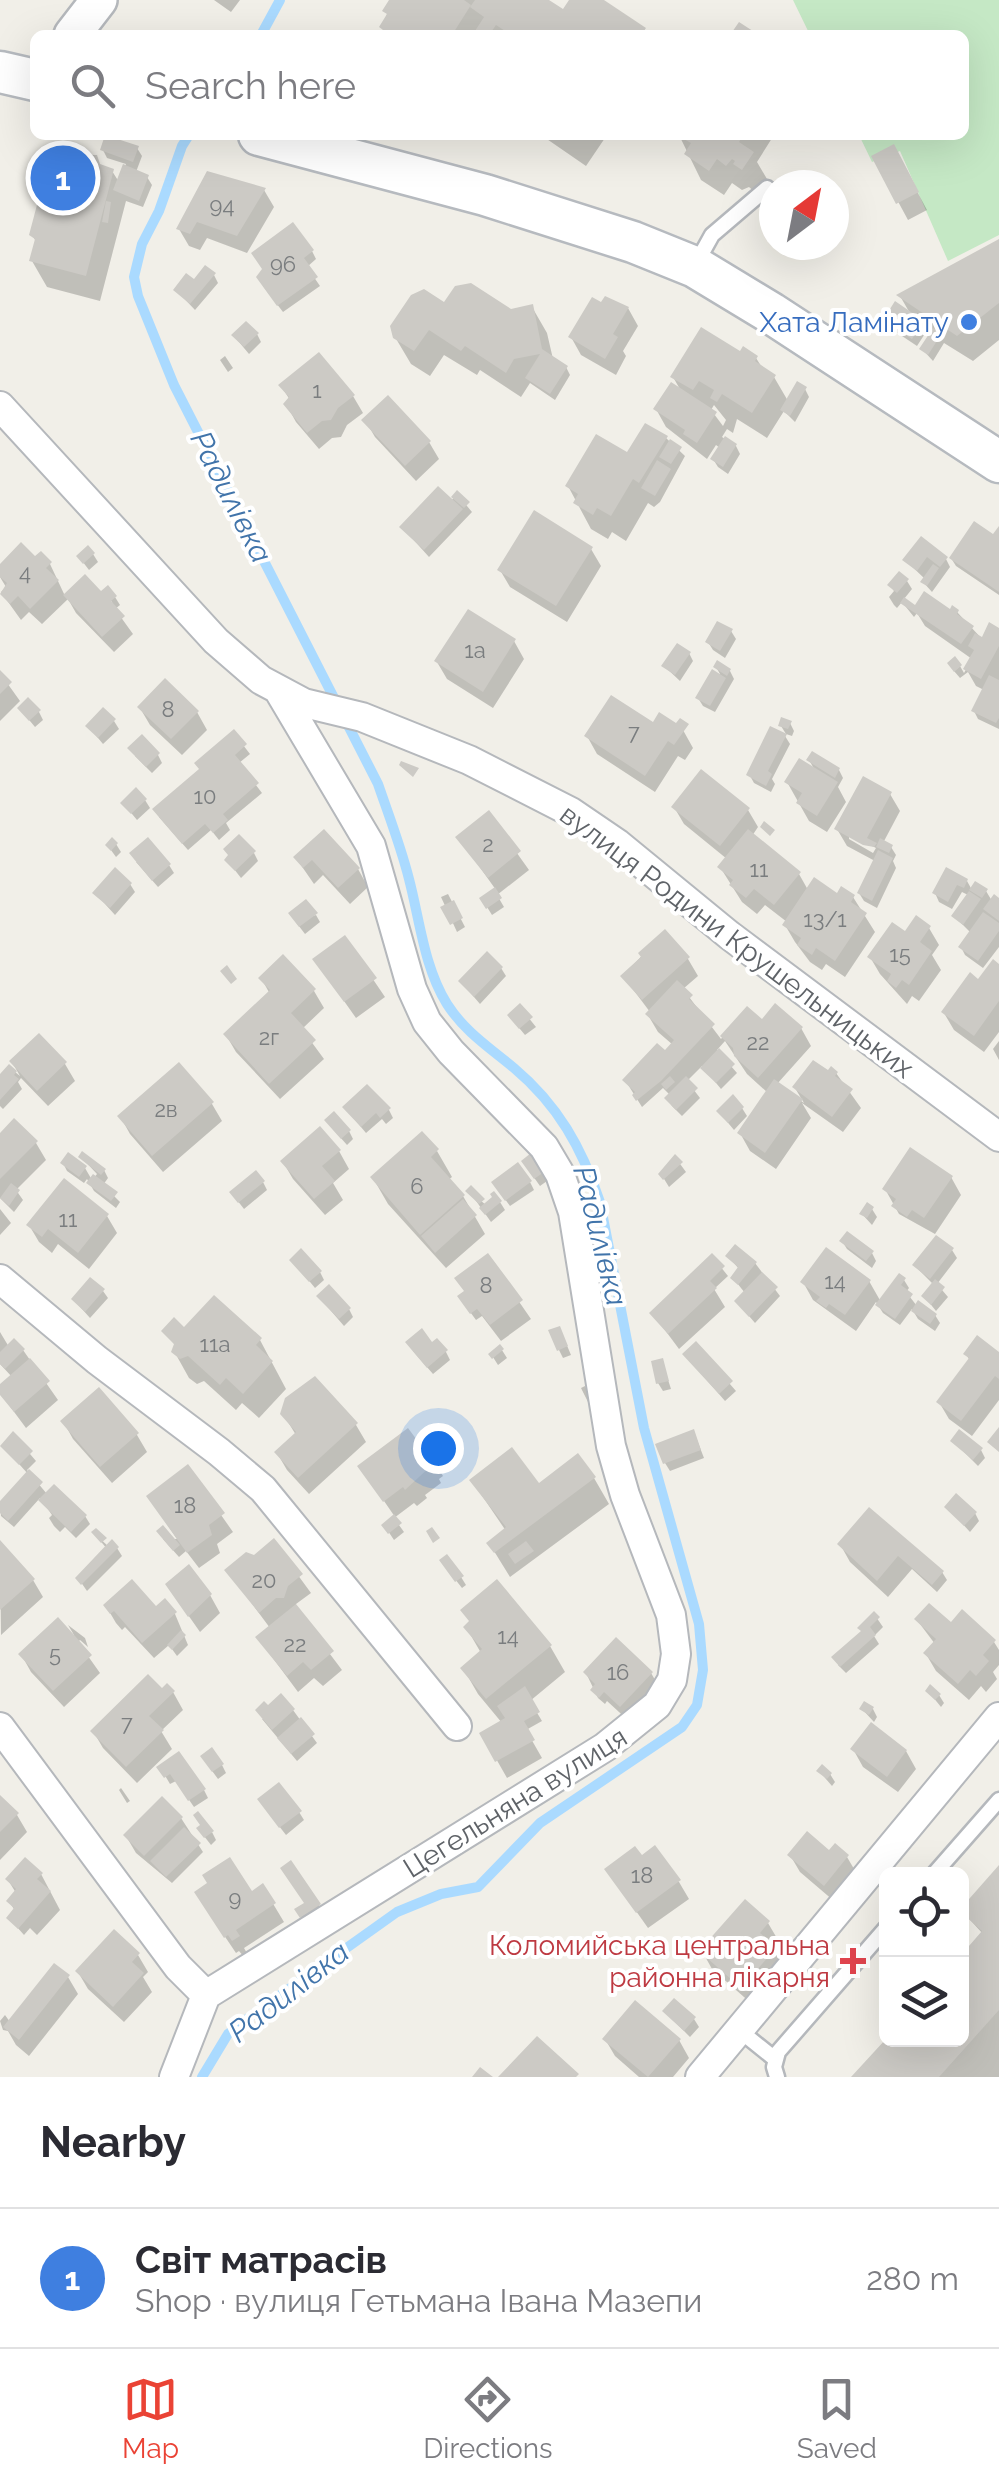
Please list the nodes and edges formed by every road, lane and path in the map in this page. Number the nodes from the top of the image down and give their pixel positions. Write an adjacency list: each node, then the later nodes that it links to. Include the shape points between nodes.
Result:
1 (100, 0): 2 (street)
2 (76, 30)
3 (0, 72): 4 (main road)
4 (30, 79)
5 (278, 140): 7 (main road, via 485,195)
6 (759, 195): 7 (lane, via 712,234)
7 (695, 268): 9 (main road)
8 (0, 406): 10 (street, вулиця Родини Крушельницьких, via 216,641)
9 (999, 462)
10 (279, 691): 11 (street, вулиця Родини Крушельницьких, via 469,760 570,812); 19 (street, Цегельняна вулиця, via 371,846 427,1022 544,1147 560,1174 573,1212 610,1446 671,1614 676,1654 672,1680 640,1722)
11 (999, 1137)
12 (0, 1279): 14 (street, via 262,1490)
13 (999, 1717): 20 (street)
14 (456, 1726)
15 (0, 1727): 19 (street, via 178,1967)
16 (999, 1800): 17 (lane)
17 (940, 1867)
18 (879, 1936): 21 (lane)
19 (206, 1994): 22 (street)
20 (739, 2030): 21 (lane); 23 (street)
21 (775, 2059): 24 (lane)
22 (174, 2077)
23 (700, 2077)
24 (776, 2077)

